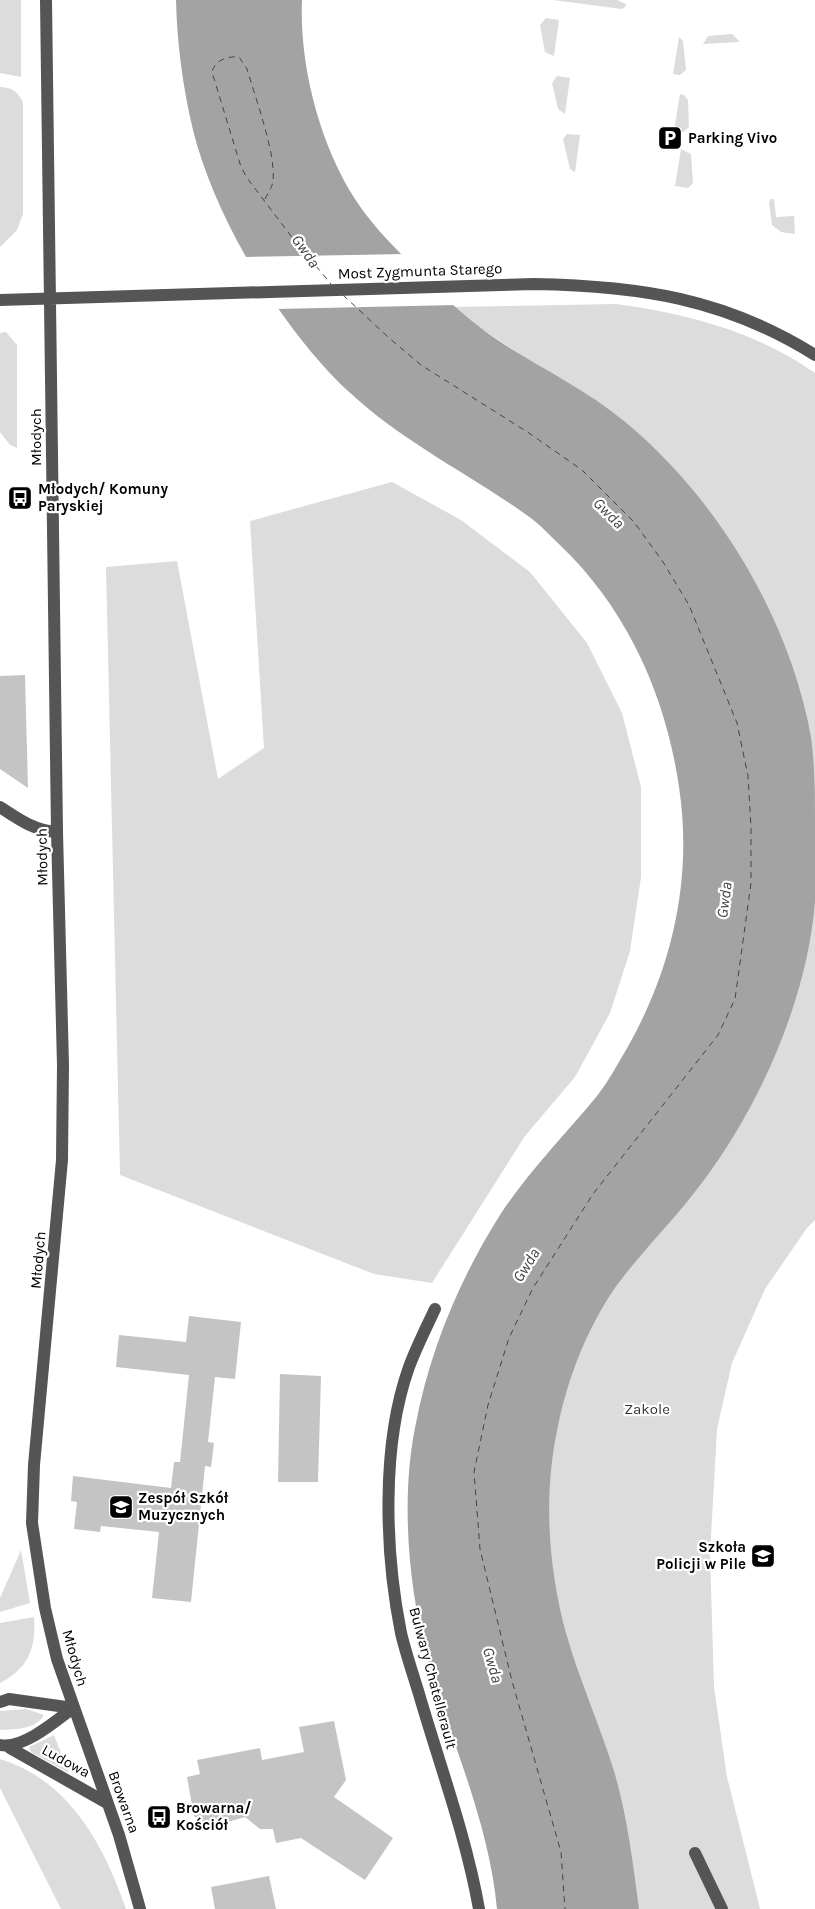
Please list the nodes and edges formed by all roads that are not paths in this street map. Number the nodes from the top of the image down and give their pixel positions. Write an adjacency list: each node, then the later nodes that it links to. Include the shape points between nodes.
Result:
1 (46, 0): 2 (street, Młodych)
2 (51, 298): 3 (street, Most Zygmunta Starego); 4 (street, Most Zygmunta Starego, via 534,284 618,287 690,300 751,322); 6 (street, Młodych)
3 (0, 300)
4 (815, 355)
5 (0, 807): 6 (street, via 44,832)
6 (57, 832): 9 (street, Młodych, via 62,1160 34,1466 32,1522 45,1608)
7 (435, 1309): 14 (street, Bulwary Chatellerault, via 409,1368 397,1412 389,1515 391,1571 402,1634 470,1862)
8 (0, 1702): 9 (street, via 9,1698)
9 (73, 1708): 10 (street, Ludowa, via 46,1729); 11 (street, Browarna)
10 (5, 1746): 11 (street, Ludowa)
11 (107, 1802): 13 (street, Browarna)
12 (695, 1853): 15 (street)
13 (140, 1909)
14 (479, 1909)
15 (722, 1909)

